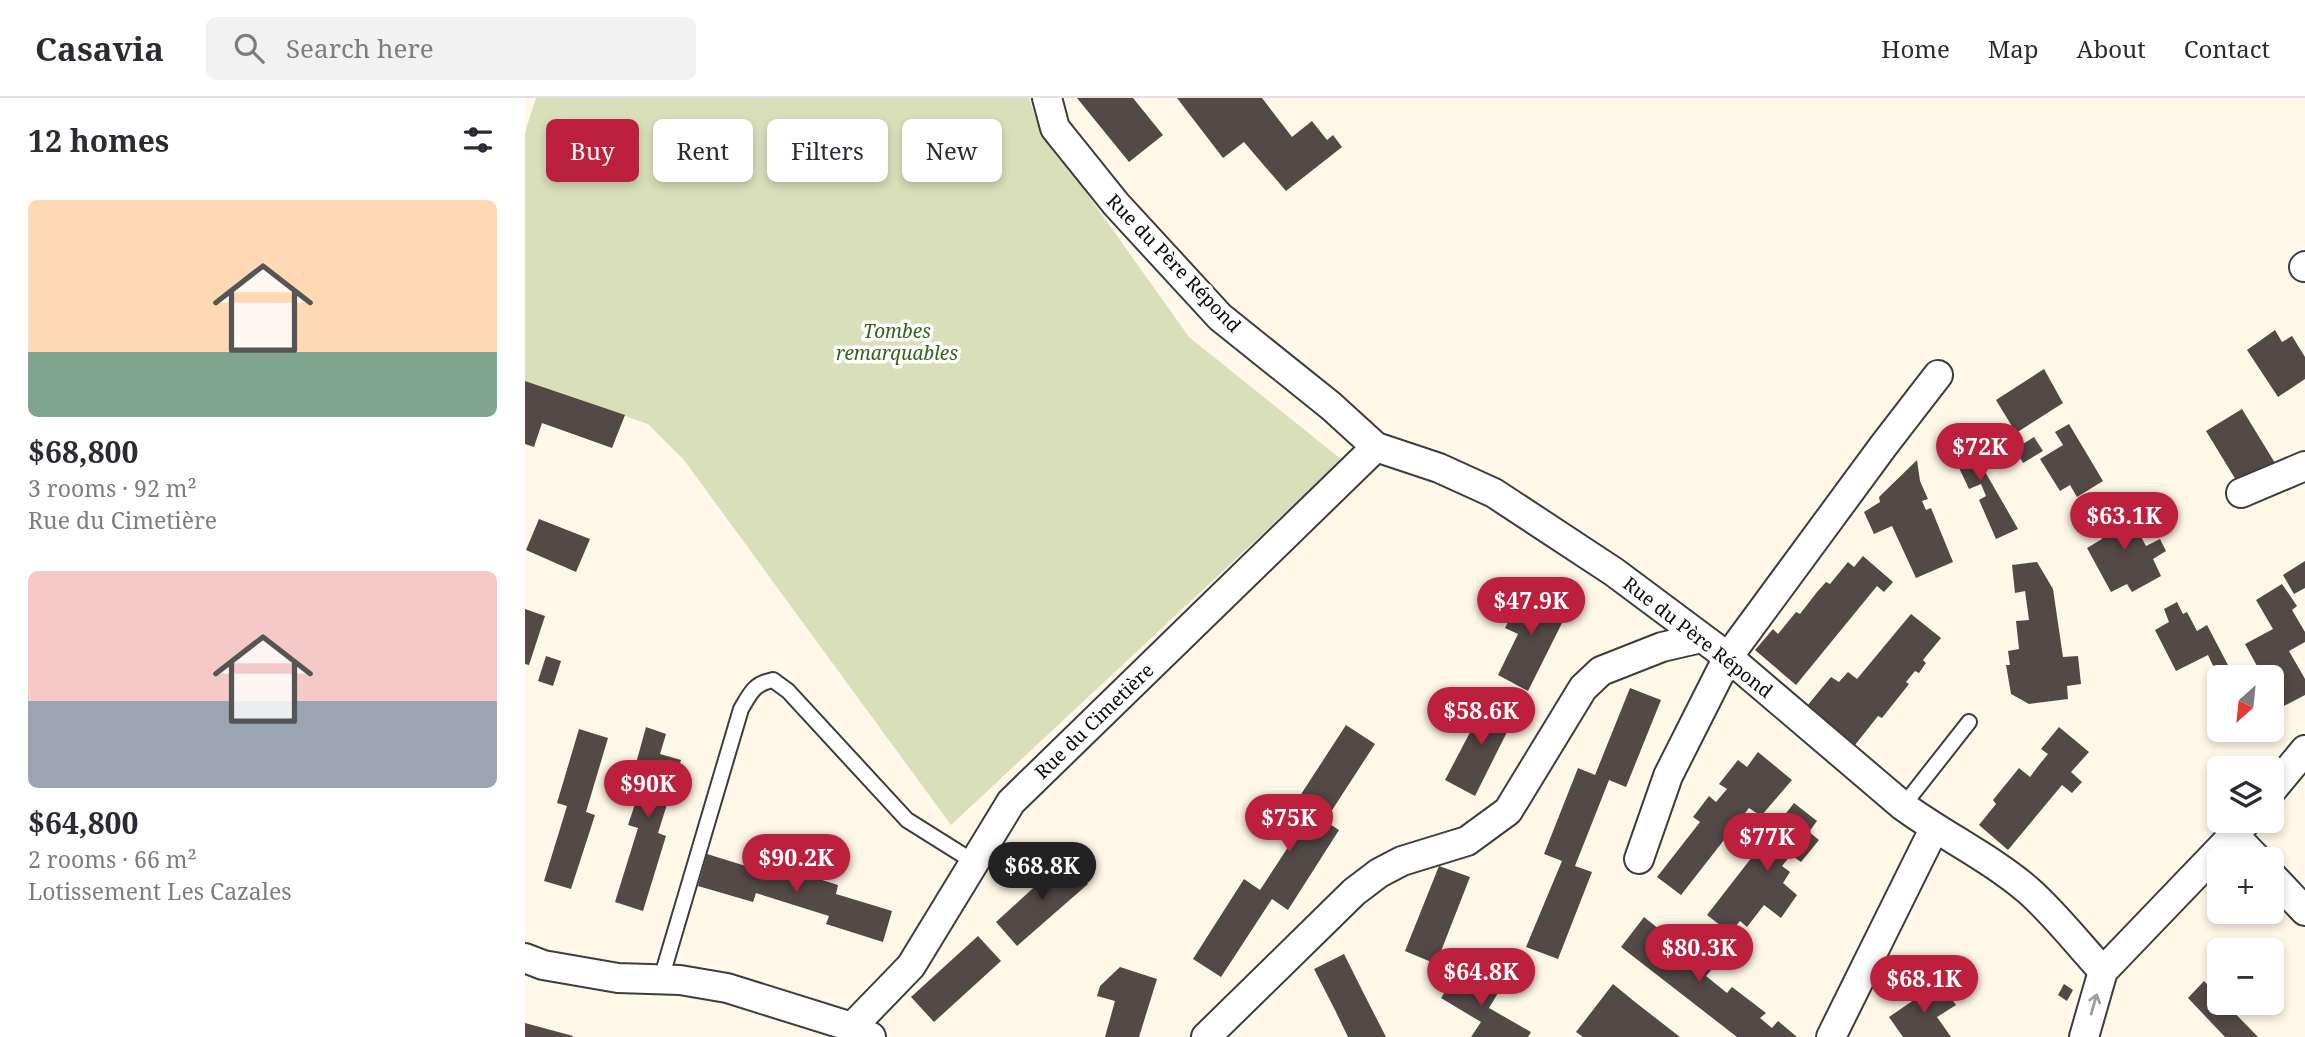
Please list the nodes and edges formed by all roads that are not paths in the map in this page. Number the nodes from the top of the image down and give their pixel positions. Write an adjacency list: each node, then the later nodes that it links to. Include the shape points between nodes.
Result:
1 (1047, 98): 3 (street, Rue du Père Répond, via 1055,128 1115,204 1220,317)
2 (1938, 375): 7 (street)
3 (1376, 447): 6 (street, Rue du Père Répond, via 1439,467 1494,493 1613,572); 15 (street, Rue du Cimetière, via 1011,802)
4 (2305, 466): 5 (street)
5 (2241, 493)
6 (1701, 638): 7 (street, Rue du Père Répond); 22 (street, via 1662,647 1601,671 1583,688 1508,811 1467,841 1402,861 1363,885)
7 (1728, 657): 11 (street, Rue du Père Répond); 14 (street, via 1668,776)
8 (1969, 722): 11 (lane)
9 (2305, 750): 10 (street)
10 (2284, 775)
11 (1903, 806): 12 (street, Rue du Père Répond)
12 (1934, 829): 19 (street, Rue du Père Répond, via 2029,892); 23 (street)
13 (2236, 833): 19 (street)
14 (1639, 859)
15 (974, 862): 20 (lane, via 907,820 788,691 773,680 760,683 741,709); 21 (street, Rue du Cimetière, via 911,966)
16 (2284, 889): 17 (street)
17 (2305, 911)
18 (525, 958): 20 (street, via 618,978)
19 (2103, 971): 24 (street, one-way to 19)
20 (661, 979): 21 (street, via 727,988)
21 (862, 1032)
22 (1206, 1037)
23 (1831, 1037)
24 (2084, 1037)

